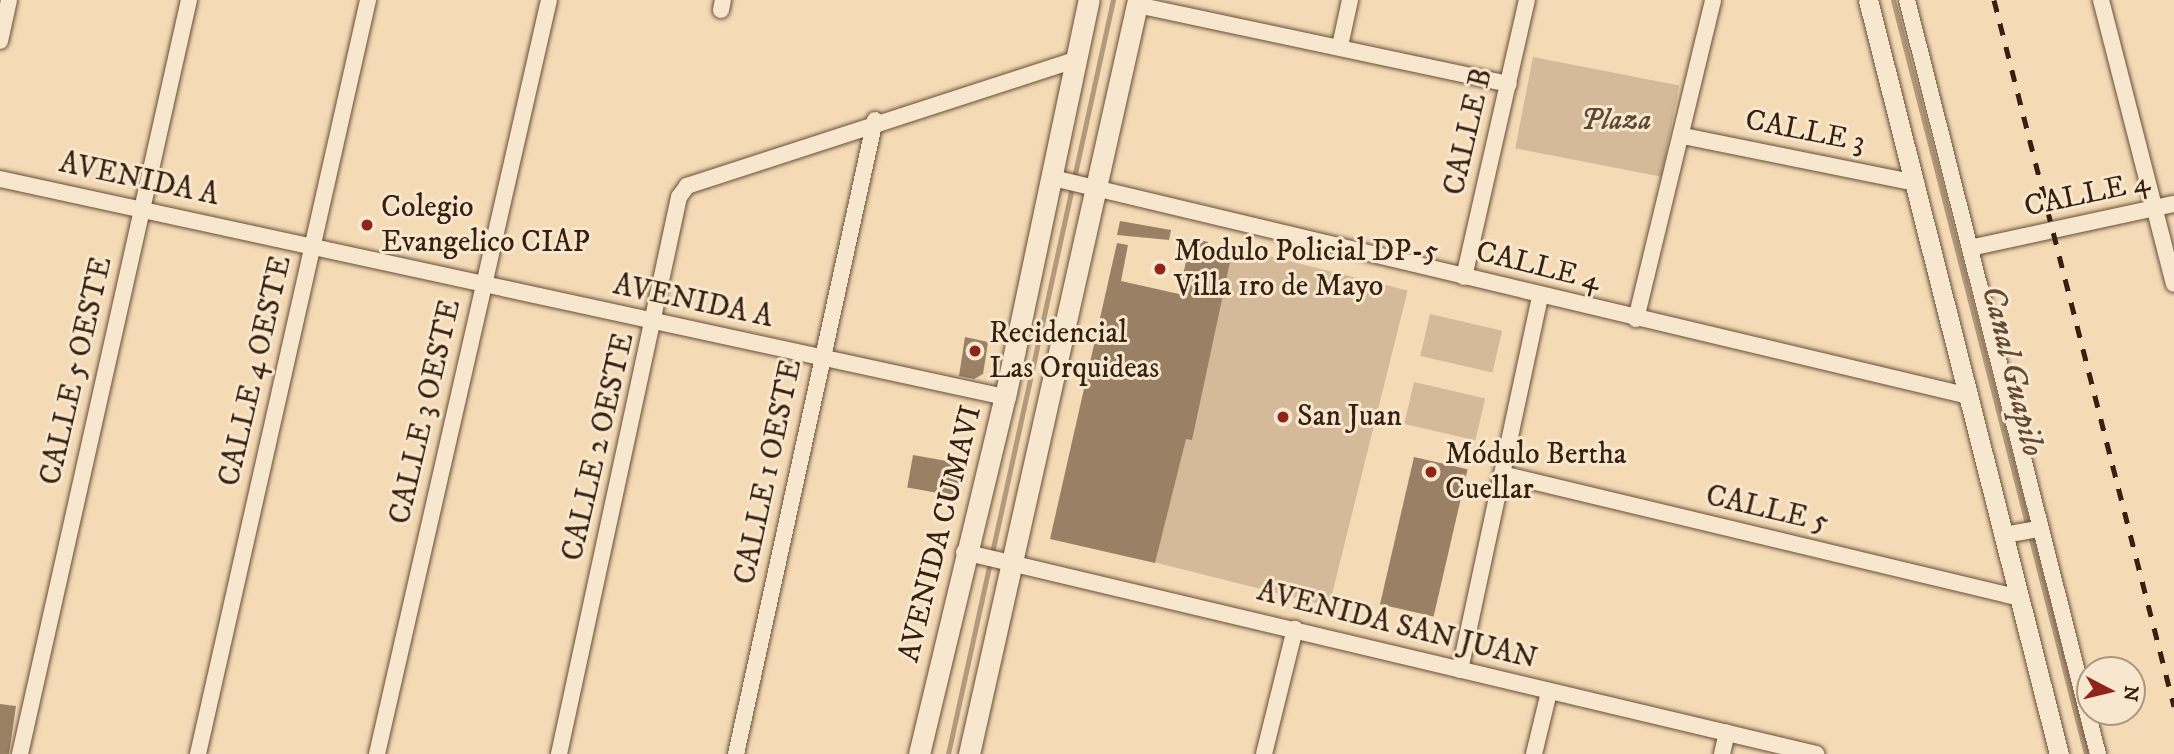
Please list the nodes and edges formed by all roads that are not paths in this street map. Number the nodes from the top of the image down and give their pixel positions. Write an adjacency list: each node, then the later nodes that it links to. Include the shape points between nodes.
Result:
1 (9, 0): 13 (street)
2 (189, 0): 25 (street, CALLE 5 OESTE)
3 (368, 0): 26 (street, CALLE 4 OESTE)
4 (549, 0): 29 (street, CALLE 3 OESTE)
5 (1089, 0): 15 (main road, AVENIDA CUMAVI)
6 (1350, 0): 14 (street)
7 (1527, 0): 16 (street, CALLE B)
8 (1713, 0): 18 (street)
9 (1868, 0): 21 (street)
10 (1907, 0): 27 (street)
11 (2101, 0): 24 (street)
12 (1138, 3): 14 (street); 22 (main road)
13 (0, 41)
14 (1340, 46): 16 (street)
15 (1077, 59): 17 (street, CALLE 2 OESTE); 20 (main road, AVENIDA CUMAVI)
16 (1508, 84): 28 (street, CALLE B)
17 (874, 120): 33 (street, CALLE 2 OESTE, via 687,186 679,197); 34 (street, CALLE 1 OESTE)
18 (1683, 136): 21 (street, CALLE 3); 32 (street)
19 (0, 179): 25 (street, AVENIDA A)
20 (1060, 179): 22 (street, CALLE 4); 36 (main road, AVENIDA CUMAVI)
21 (1916, 183): 35 (street)
22 (1091, 186): 28 (street, CALLE 4); 41 (main road)
23 (2174, 204): 24 (street, CALLE 4)
24 (2154, 208): 27 (street, CALLE 4); 30 (street)
25 (142, 210): 26 (street, AVENIDA A); 47 (street, CALLE 5 OESTE)
26 (312, 247): 29 (street, AVENIDA A); 48 (street, CALLE 4 OESTE)
27 (1970, 248): 38 (street)
28 (1464, 277): 31 (street, CALLE 4)
29 (484, 284): 33 (street, AVENIDA A); 49 (street, CALLE 3 OESTE)
30 (2174, 284)
31 (1540, 298): 32 (street, CALLE 4); 37 (street)
32 (1636, 319): 35 (street, CALLE 4)
33 (656, 322): 34 (street, AVENIDA A); 50 (street, CALLE 2 OESTE)
34 (823, 359): 36 (street, AVENIDA A); 51 (street, CALLE 1 OESTE)
35 (1969, 396): 39 (street)
36 (1005, 397): 40 (main road, AVENIDA CUMAVI)
37 (1502, 474): 42 (street, CALLE 5); 44 (street)
38 (2036, 530): 39 (street); 59 (street)
39 (2007, 535): 42 (street)
40 (969, 552): 41 (street, AVENIDA SAN JUAN); 52 (main road, AVENIDA CUMAVI)
41 (1004, 559): 43 (street, AVENIDA SAN JUAN); 53 (main road)
42 (2020, 598): 58 (street)
43 (1295, 629): 44 (street, AVENIDA SAN JUAN); 54 (street)
44 (1460, 670): 45 (street, AVENIDA SAN JUAN)
45 (1549, 692): 46 (street, AVENIDA SAN JUAN); 55 (street)
46 (1727, 733): 56 (street); 57 (street, AVENIDA SAN JUAN)
47 (20, 754)
48 (198, 754)
49 (377, 754)
50 (559, 754)
51 (736, 754)
52 (919, 754)
53 (969, 754)
54 (1264, 754)
55 (1534, 754)
56 (1722, 754)
57 (1816, 754)
58 (2059, 754)
59 (2098, 754)

